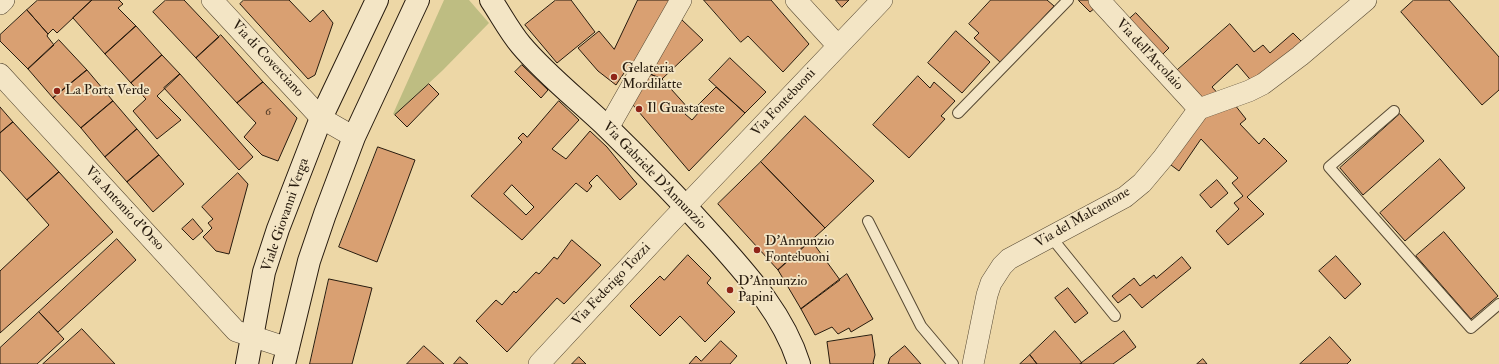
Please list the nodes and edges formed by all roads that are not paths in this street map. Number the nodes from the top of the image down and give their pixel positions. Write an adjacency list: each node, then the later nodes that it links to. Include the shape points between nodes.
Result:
1 (4, 0): 12 (street)
2 (212, 0): 18 (street, Via di Coverciano)
3 (378, 0): 18 (main road, Viale Giovanni Verga)
4 (418, 0): 20 (main road)
5 (491, 0): 19 (main road, Via Gabriele D'Annunzio, via 520,44 537,63)
6 (681, 0): 19 (street)
7 (796, 0): 13 (street)
8 (882, 0): 13 (street, Via Fontebuoni)
9 (1068, 0): 17 (lane)
10 (1099, 0): 15 (street, Via dell'Arcolaio)
11 (1366, 0): 15 (street, via 1263,84)
12 (0, 4)
13 (838, 46): 21 (street, Via Fontebuoni)
14 (0, 74): 26 (street, Via Antonio d'Orso, via 236,331)
15 (1199, 109): 23 (street, Via del Malcantone, via 1164,158 1142,183 1125,197)
16 (1394, 111): 24 (lane, via 1330,167 1471,328)
17 (958, 113)
18 (321, 118): 20 (street); 26 (main road, Viale Giovanni Verga, via 264,272)
19 (608, 128): 21 (main road, Via Gabriele D'Annunzio)
20 (354, 137): 27 (main road, via 309,260)
21 (686, 207): 29 (street, Via Federigo Tozzi); 30 (main road, Via Gabriele D'Annunzio, via 765,297 788,337)
22 (868, 221): 31 (lane, via 921,326)
23 (1051, 237): 25 (lane); 32 (street, Via del Malcantone, via 1009,259 996,274 987,295)
24 (1499, 304)
25 (1115, 316)
26 (252, 337): 27 (street); 28 (main road, Viale Giovanni Verga)
27 (286, 356)
28 (247, 364)
29 (538, 364)
30 (799, 364)
31 (952, 364)
32 (973, 364)

